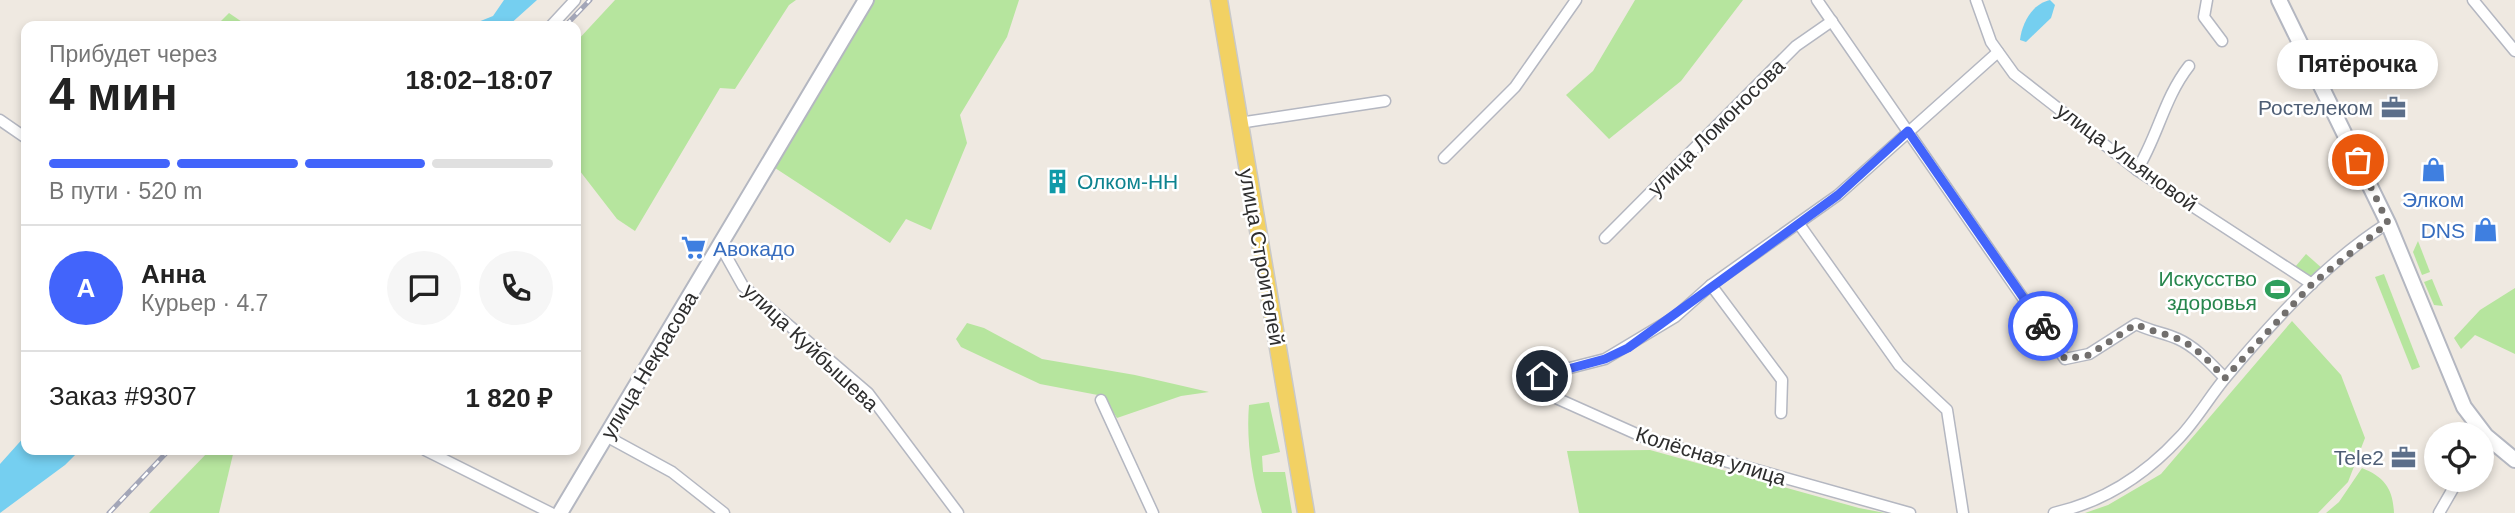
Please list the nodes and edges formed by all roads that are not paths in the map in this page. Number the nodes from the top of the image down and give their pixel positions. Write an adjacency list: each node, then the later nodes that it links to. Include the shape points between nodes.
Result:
1 (575, 0): 10 (street)
2 (866, 0): 26 (street, улица Некрасова)
3 (1219, 0): 18 (main road, улица Строителей)
4 (1576, 0): 21 (street, via 1515,87)
5 (1817, 0): 11 (street)
6 (1976, 0): 14 (street, улица Ульяновой)
7 (2207, 0): 12 (street, via 2204,17)
8 (2279, 0): 23 (street)
9 (2473, 0): 13 (street)
10 (556, 21)
11 (1832, 21): 19 (street); 25 (street, улица Ломоносова, via 1796,46)
12 (2222, 41)
13 (2515, 51)
14 (1998, 52): 19 (street); 22 (street, улица Ульяновой, via 2014,74)
15 (2189, 66): 22 (street, via 2166,101 2154,142)
16 (1385, 101): 18 (street)
17 (4, 122): 20 (street)
18 (1239, 123): 43 (main road, улица Строителей)
19 (1908, 131): 24 (street); 29 (street, via 2065,359 2089,355 2136,324 2178,339)
20 (21, 134)
21 (1444, 158)
22 (2137, 170): 27 (street, улица Ульяновой)
23 (2388, 223): 27 (street); 32 (street, via 2460,399)
24 (1799, 224): 28 (street); 45 (street, via 1899,365 1947,410)
25 (1605, 238)
26 (720, 245): 33 (street, улица Некрасова); 41 (street, улица Куйбышева, via 743,286 868,393)
27 (2312, 284): 29 (street)
28 (1711, 285): 31 (street, via 1782,380); 44 (street, Колёсная улица, via 1675,317 1628,348 1579,368 1523,380 1542,381 1567,405 1650,440)
29 (2225, 378): 46 (street, via 2181,437 2131,482)
30 (1101, 400): 42 (street)
31 (1781, 413)
32 (2474, 422)
33 (606, 436): 39 (street, улица Некрасова); 40 (street, via 672,472)
34 (2494, 446): 36 (street)
35 (435, 455): 38 (street)
36 (2515, 460)
37 (2451, 492): 47 (street)
38 (551, 513)
39 (559, 513)
40 (724, 513)
41 (958, 513)
42 (1153, 513)
43 (1306, 513)
44 (1910, 513)
45 (1963, 513)
46 (2054, 513)
47 (2438, 513)

